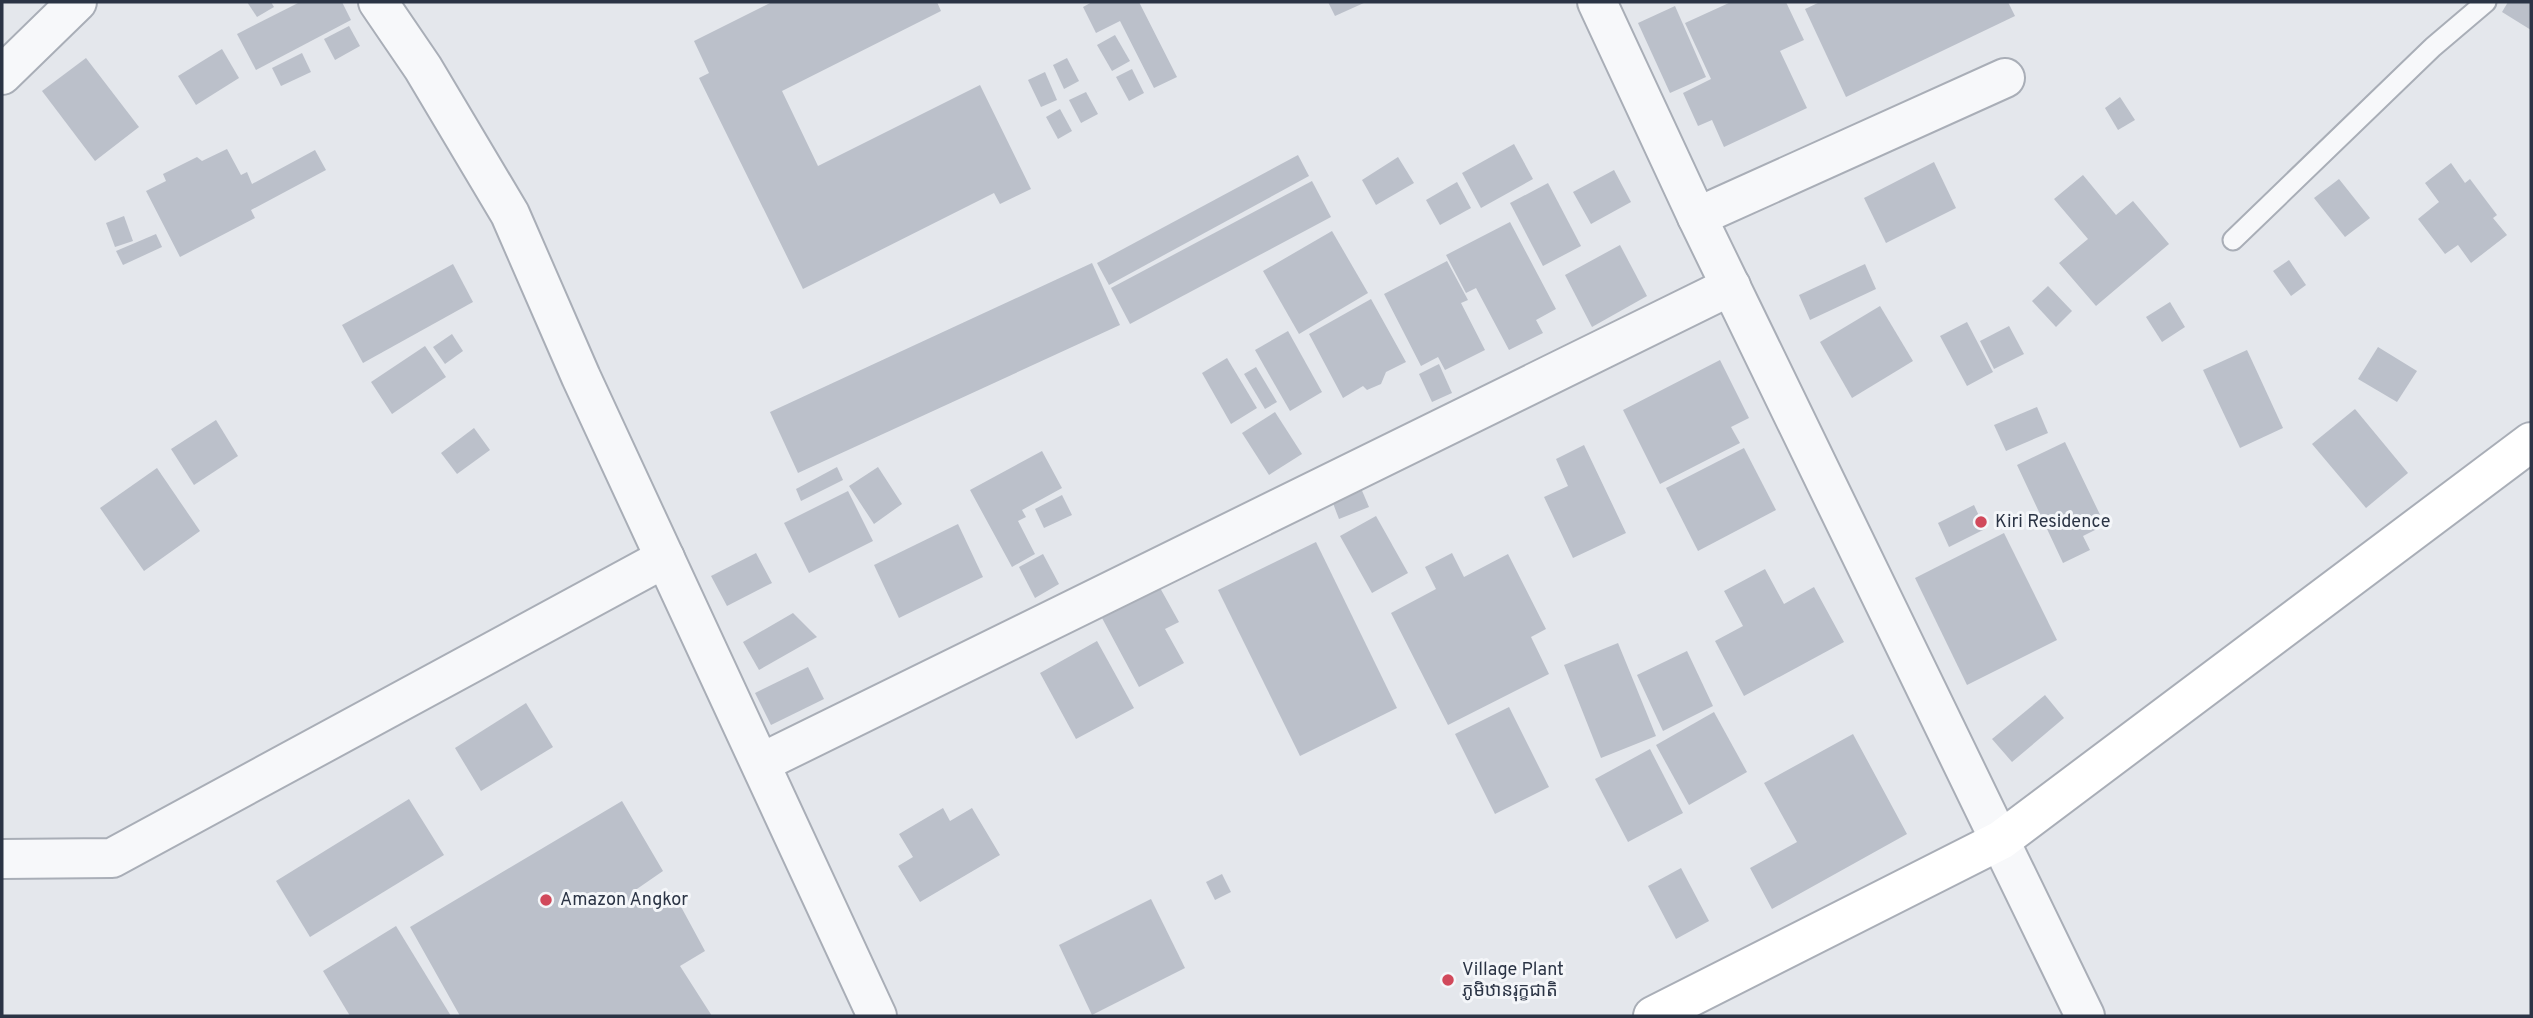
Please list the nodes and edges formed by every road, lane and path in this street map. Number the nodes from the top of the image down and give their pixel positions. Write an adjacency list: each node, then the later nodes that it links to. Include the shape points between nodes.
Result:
1 (77, 2): 5 (street)
2 (378, 2): 11 (street, via 510,214)
3 (1597, 2): 7 (street)
4 (2486, 2): 8 (lane, via 2433,47)
5 (2, 75)
6 (2005, 78): 7 (street)
7 (1697, 217): 9 (street)
8 (2233, 240)
9 (1731, 286): 12 (street); 13 (street)
10 (2531, 442): 13 (street)
11 (665, 558): 12 (street); 14 (street, via 112,859)
12 (761, 763): 15 (street)
13 (2001, 840): 16 (street); 17 (street)
14 (2, 859)
15 (877, 1016)
16 (1653, 1016)
17 (2085, 1016)

